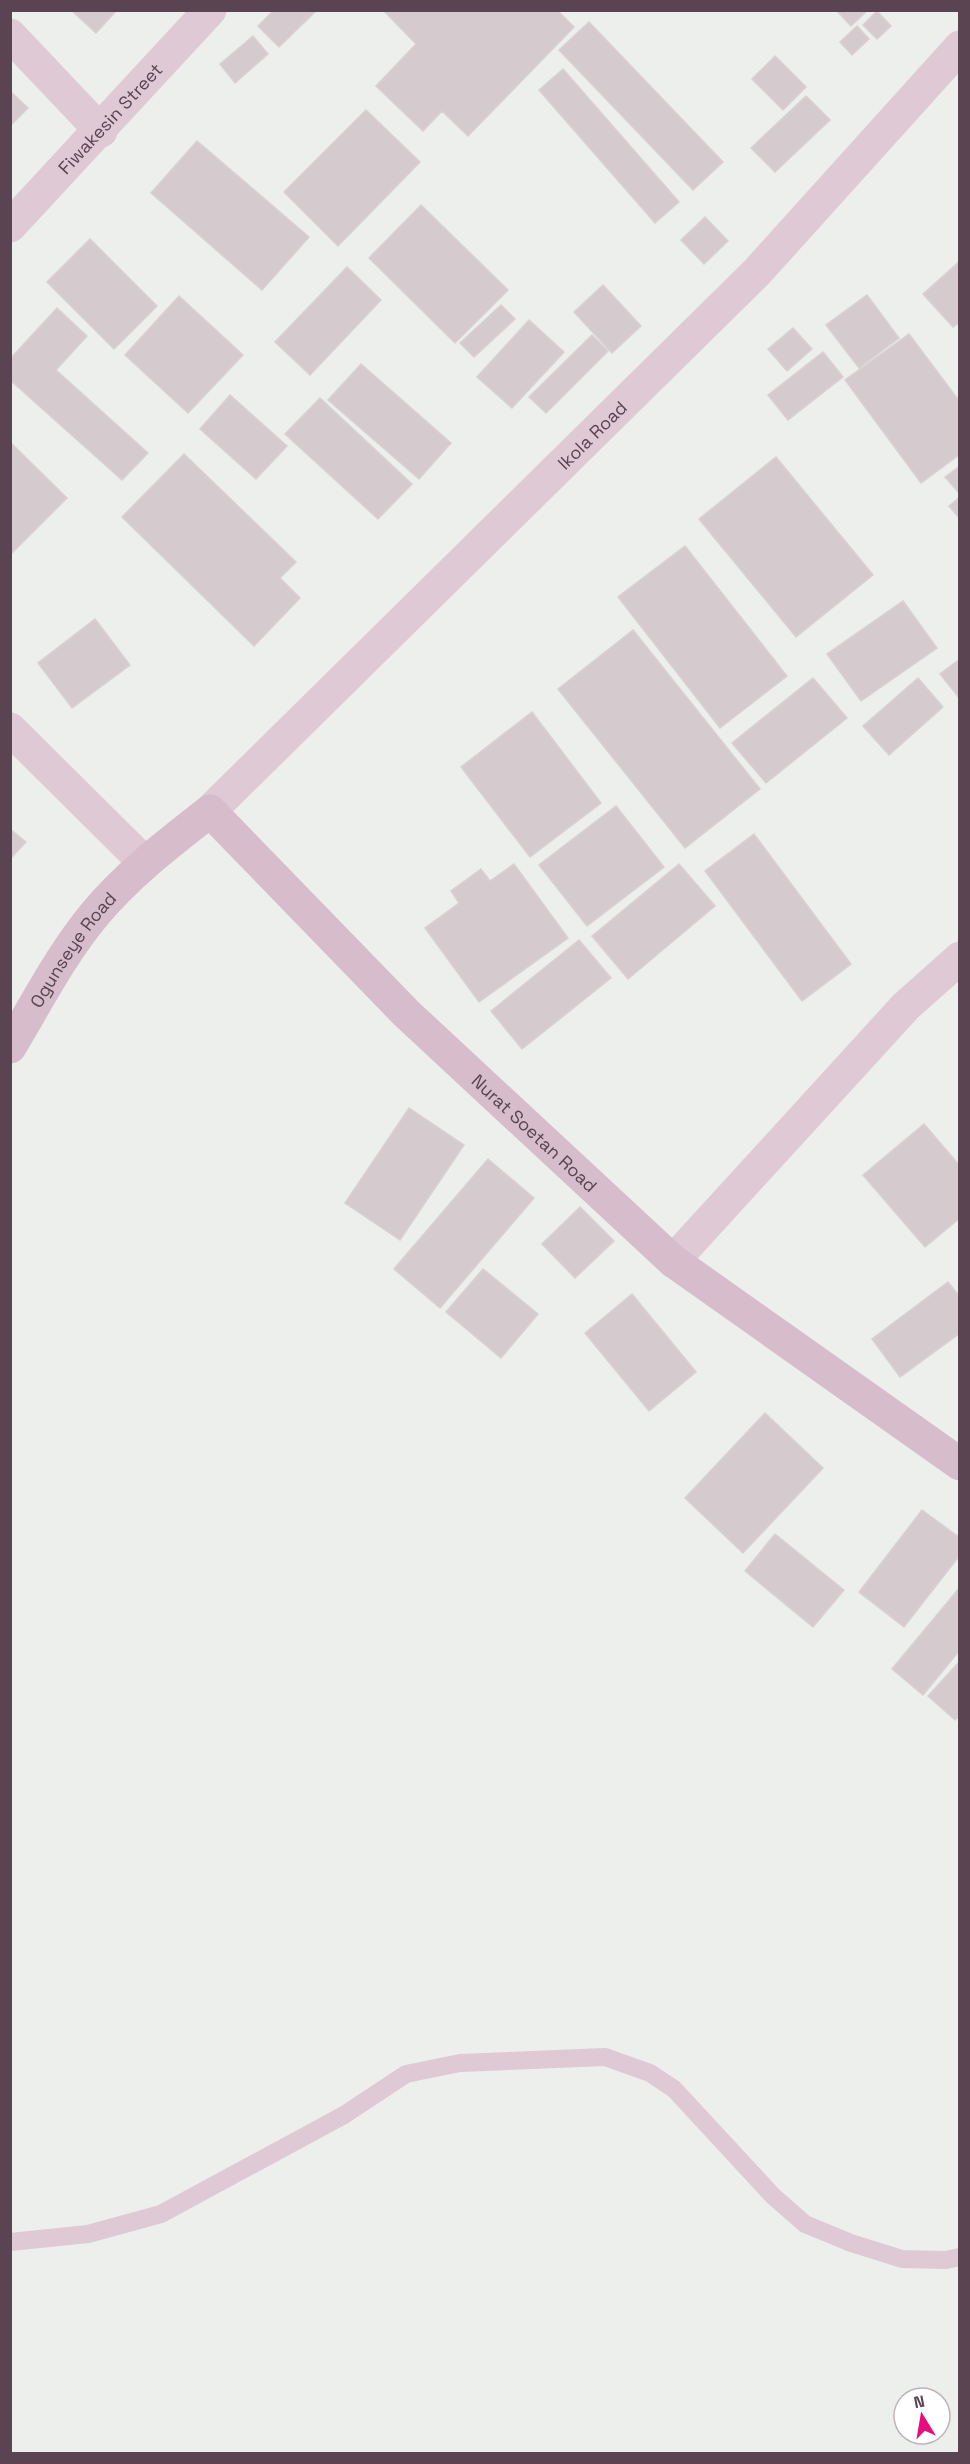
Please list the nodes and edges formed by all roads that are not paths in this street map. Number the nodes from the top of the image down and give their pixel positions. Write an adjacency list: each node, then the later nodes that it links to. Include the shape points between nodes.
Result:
1 (210, 10): 4 (street, Fiwakesin Street)
2 (10, 35): 4 (street)
3 (960, 47): 7 (street, Ikola Road, via 757,272)
4 (100, 131): 5 (street, Fiwakesin Street)
5 (10, 226)
6 (10, 729): 8 (street)
7 (210, 811): 8 (street); 11 (street, Nurat Soetan Road, via 407,1014)
8 (145, 863): 10 (street, Ogunseye Road, via 77,938)
9 (960, 958): 11 (street, via 906,1006)
10 (10, 1047)
11 (673, 1261): 12 (street, Nurat Soetan Road)
12 (960, 1464)
13 (10, 2242): 14 (lane, via 88,2234 162,2214 344,2115 406,2074 460,2063 605,2057 650,2073 674,2089 773,2196 805,2224 902,2259)
14 (960, 2257)

